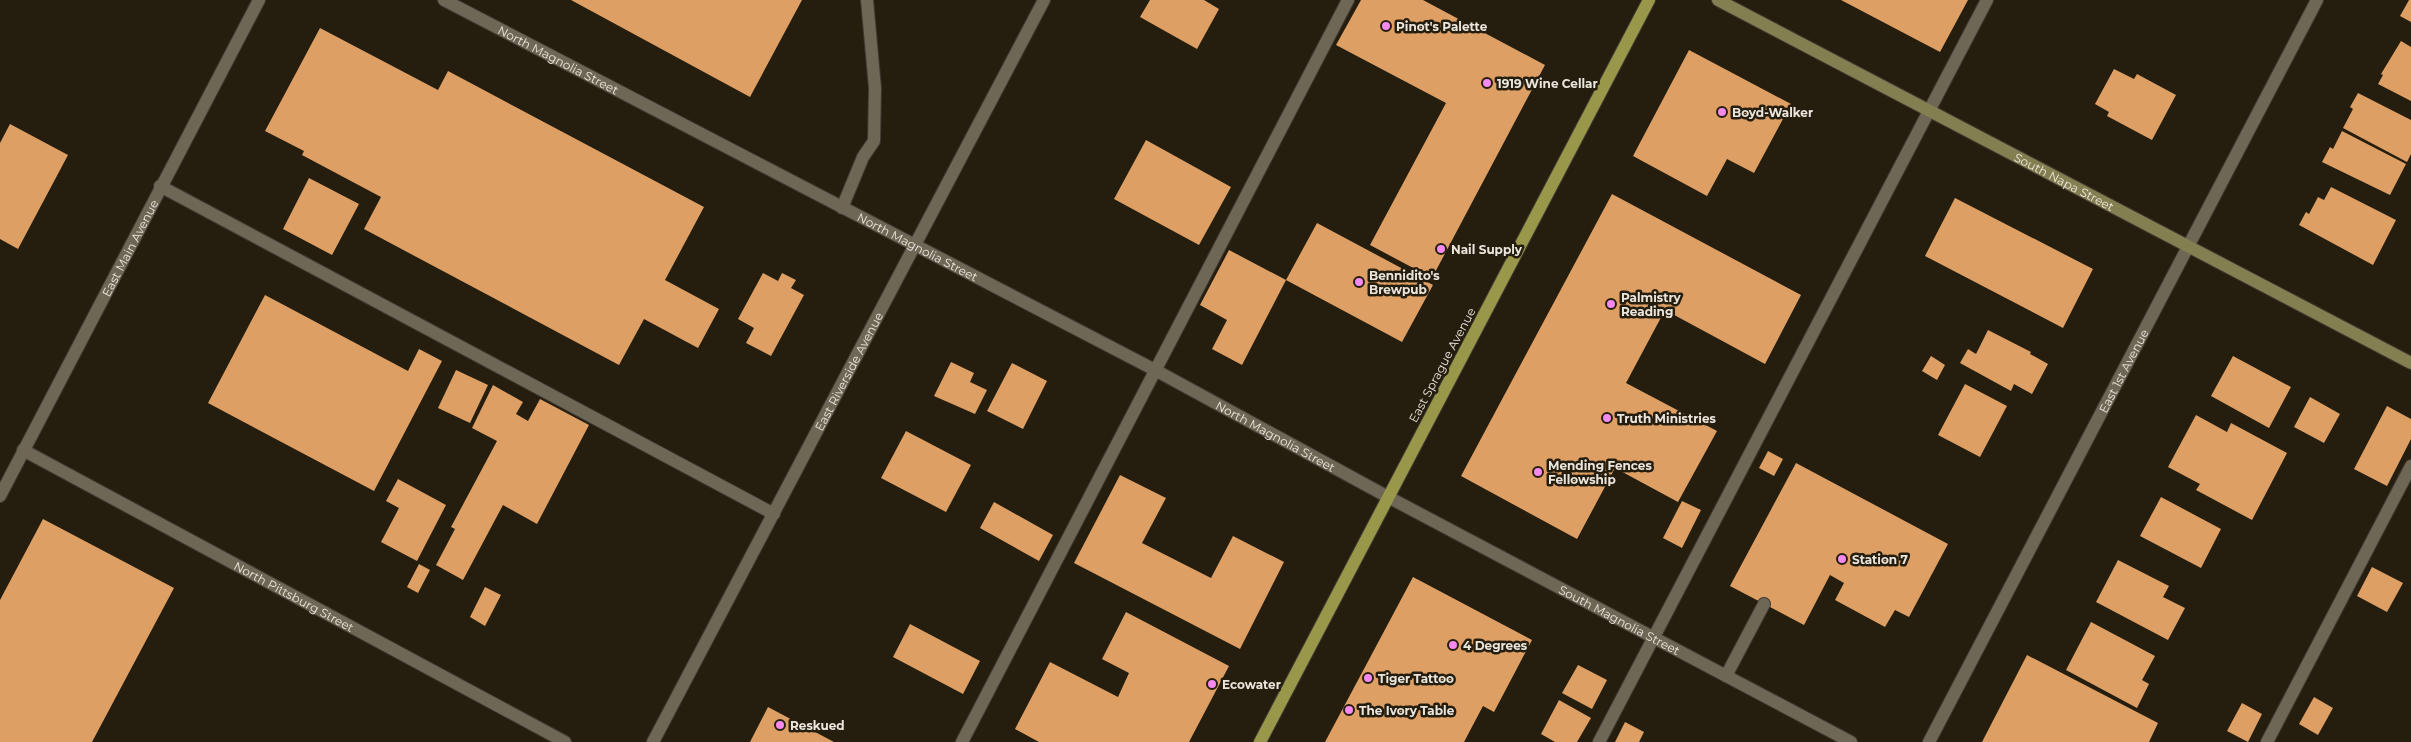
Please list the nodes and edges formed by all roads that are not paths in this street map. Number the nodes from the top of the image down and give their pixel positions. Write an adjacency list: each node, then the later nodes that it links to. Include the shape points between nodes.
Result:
1 (259, 0): 11 (street, East Main Avenue)
2 (444, 0): 12 (street, North Magnolia Street)
3 (867, 0): 12 (street, via 875,88 874,141 863,157)
4 (1044, 0): 13 (street, East Riverside Avenue)
5 (1348, 0): 16 (street)
6 (1649, 0): 20 (main road, East Sprague Avenue)
7 (1718, 0): 10 (street, South Napa Street)
8 (1987, 0): 10 (street)
9 (2317, 0): 14 (street, East 1st Avenue)
10 (1930, 111): 14 (street, South Napa Street); 23 (street)
11 (160, 186): 17 (street, East Main Avenue); 21 (street)
12 (842, 208): 13 (street, North Magnolia Street)
13 (914, 246): 16 (street, North Magnolia Street); 21 (street, East Riverside Avenue)
14 (2188, 246): 15 (street, South Napa Street); 31 (street, East 1st Avenue)
15 (2411, 363)
16 (1155, 370): 20 (street, North Magnolia Street); 27 (street)
17 (22, 450): 19 (street, East Main Avenue); 25 (street, North Pittsburg Street)
18 (2411, 466): 32 (street)
19 (0, 496)
20 (1388, 497): 23 (street, South Magnolia Street); 28 (main road, East Sprague Avenue)
21 (774, 514): 26 (street, East Riverside Avenue)
22 (1764, 604): 24 (street)
23 (1653, 637): 24 (street, South Magnolia Street); 29 (street)
24 (1726, 676): 30 (street, South Magnolia Street)
25 (564, 742)
26 (653, 742)
27 (962, 742)
28 (1260, 742)
29 (1599, 742)
30 (1850, 742)
31 (1929, 742)
32 (2267, 742)

